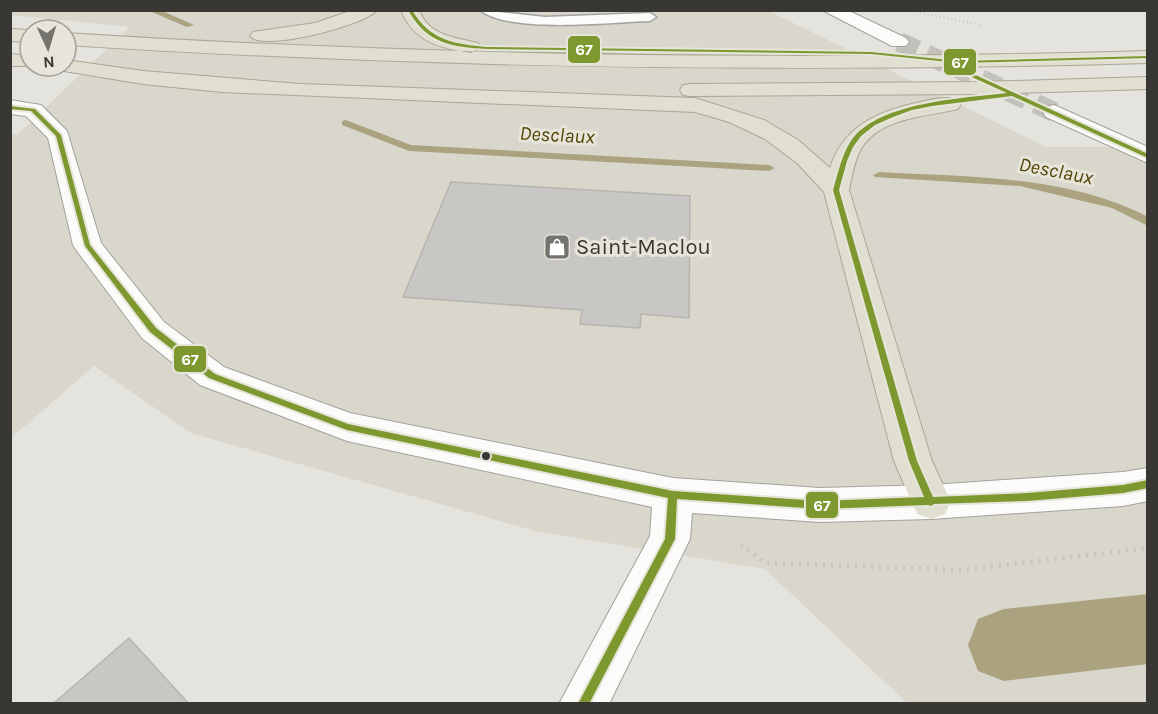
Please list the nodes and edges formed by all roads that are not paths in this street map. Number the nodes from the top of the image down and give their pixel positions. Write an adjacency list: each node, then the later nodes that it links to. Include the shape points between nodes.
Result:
1 (368, 10): 6 (highway, via 337,23 287,33)
2 (410, 10): 10 (highway, via 417,25 438,39 489,49 871,53)
3 (486, 10): 5 (lane, via 500,16 538,19)
4 (831, 10): 8 (street)
5 (650, 17)
6 (78, 38)
7 (78, 39): 10 (highway, via 315,55 503,61)
8 (899, 42)
9 (1148, 57): 10 (highway)
10 (959, 62)
11 (78, 66): 14 (highway, via 474,87 806,91)
12 (78, 68): 18 (highway, via 137,79 296,90 695,105 727,111 760,125 813,163)
13 (1148, 83): 14 (highway)
14 (1074, 86): 18 (highway, via 918,109 887,119 860,134 848,151)
15 (10, 107): 20 (street, via 33,110 59,136 87,245 153,330 212,376 347,427)
16 (1054, 112): 17 (street)
17 (1148, 156)
18 (836, 190): 21 (highway, via 913,461)
19 (1148, 484): 21 (street, via 1102,491)
20 (673, 495): 21 (street, via 820,505); 22 (street, via 670,539)
21 (931, 502)
22 (582, 704)

